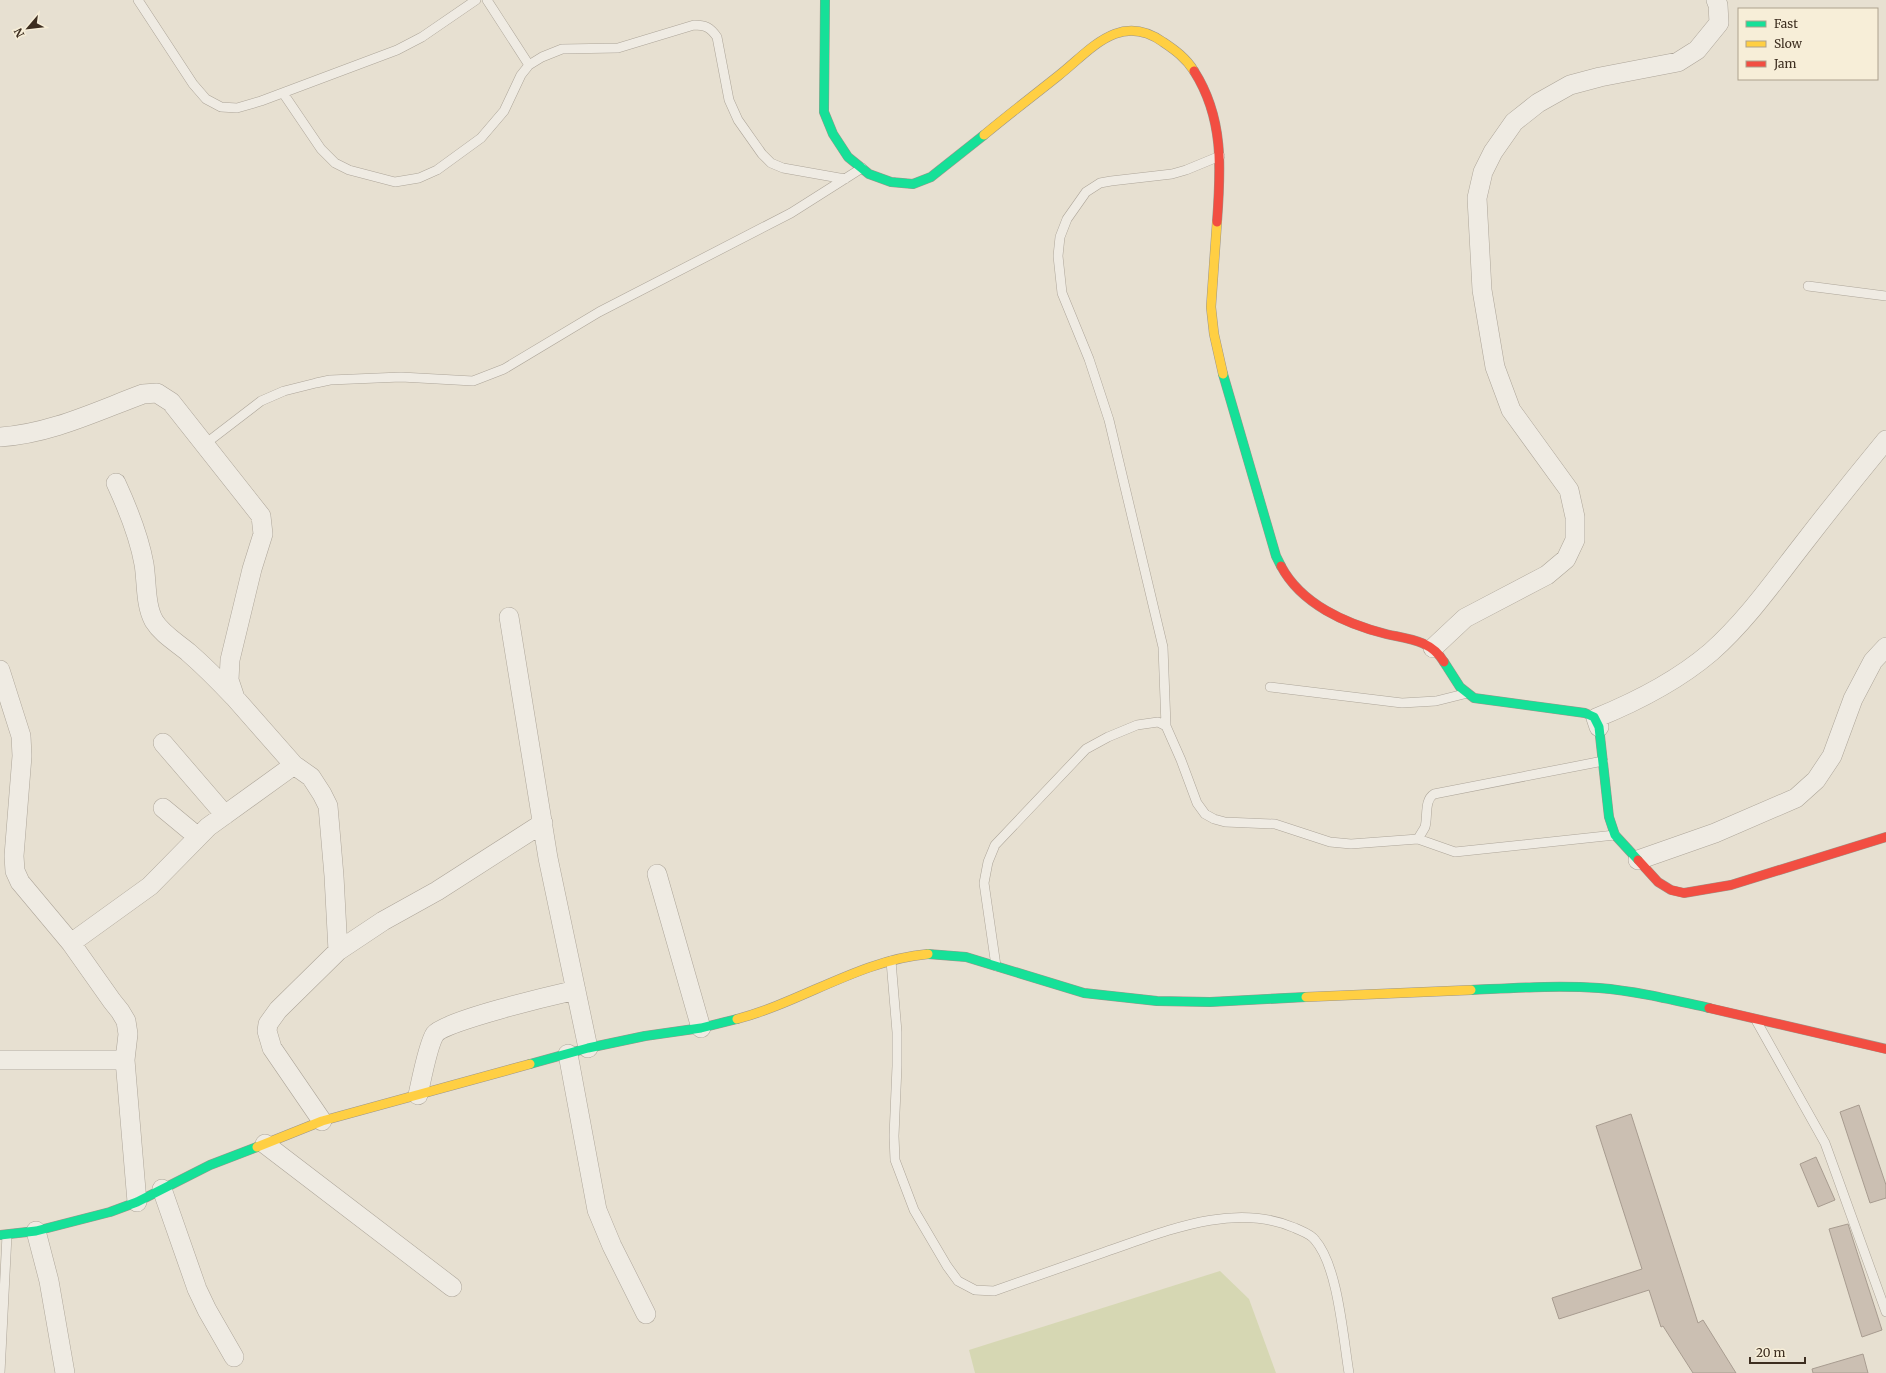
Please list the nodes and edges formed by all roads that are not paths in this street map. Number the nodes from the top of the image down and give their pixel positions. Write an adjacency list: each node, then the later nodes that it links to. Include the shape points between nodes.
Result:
1 (138, 0): 7 (lane, via 193,84 206,99 221,107 237,108)
2 (476, 0): 7 (lane, via 422,37 397,50)
3 (487, 0): 6 (lane)
4 (825, 0): 9 (street, via 824,112 833,134 848,157)
5 (1716, 0): 19 (street, via 1719,23 1697,50 1678,62 1600,77 1570,86 1538,103 1514,122 1492,152 1483,172 1477,198 1482,290 1495,368 1512,410 1569,490 1575,517 1575,540 1566,559 1547,575 1465,618)
6 (529, 65): 7 (lane, via 520,75 504,112 481,138 437,170 419,178 395,182 349,170 335,163 321,149); 10 (lane, via 562,49 618,48 694,25 704,25 712,29 717,37 729,100 738,120 762,154 771,163 783,168)
7 (283, 93)
8 (1220, 156): 9 (street, via 1212,108 1194,69 1182,55 1156,36 1135,31 1117,33 1102,40 931,177 913,184 891,182 869,174); 19 (street, via 1211,307 1214,334 1222,371 1276,556 1288,578 1304,595 1343,621); 24 (lane, via 1172,174 1112,181 1086,192 1067,219 1060,237 1058,256 1062,293 1089,359 1109,420 1163,647)
9 (862, 168): 10 (lane)
10 (845, 179): 15 (lane, via 792,213 599,312 504,368 473,381 413,377 330,380 284,391 261,401)
11 (1808, 286): 12 (lane)
12 (1886, 296)
13 (0, 437): 15 (street, via 57,426 144,394 157,393 171,402)
14 (1886, 440): 25 (street, via 1746,618 1710,652 1676,678 1639,700 1596,718)
15 (205, 444): 23 (street, via 261,516 263,534 230,660 229,680)
16 (116, 483): 23 (street, via 137,535 154,621)
17 (509, 617): 31 (street)
18 (1886, 647): 36 (street, via 1873,661 1853,699 1832,756 1816,780 1796,798 1715,833)
19 (1433, 648): 22 (street)
20 (0, 670): 38 (street, via 21,736 15,871 20,882)
21 (1270, 687): 22 (lane, via 1402,704 1436,701)
22 (1466, 694): 25 (street, via 1474,698 1585,713 1594,717)
23 (235, 698): 28 (street)
24 (1166, 726): 35 (lane, via 1197,803 1205,814 1214,819 1225,822 1276,824 1330,842 1351,844); 41 (lane, via 1158,722 1136,725 1086,750 995,845 984,883)
25 (1599, 727): 27 (street)
26 (163, 743): 30 (street)
27 (1603, 761): 32 (street, via 1609,817); 35 (lane, via 1434,794 1430,796 1428,815)
28 (294, 764): 30 (street); 39 (street, via 311,778 328,806)
29 (163, 808): 33 (street)
30 (224, 815): 33 (street)
31 (543, 823): 39 (street, via 438,891 383,921); 42 (street)
32 (1615, 835): 35 (lane, via 1455,852); 36 (street)
33 (198, 837): 38 (street, via 150,886)
34 (1886, 837): 36 (street, via 1730,885 1684,893 1671,890 1658,882)
35 (1418, 839)
36 (1638, 860)
37 (657, 874): 44 (street)
38 (71, 943): 49 (street, via 126,1021 128,1034)
39 (338, 951): 51 (street, via 278,1010 268,1024 267,1031 272,1048)
40 (891, 961): 41 (street, via 927,954 966,957); 44 (street, via 755,1013); 63 (lane, via 898,1066 895,1160 914,1210 958,1281 975,1290 994,1291 1177,1227 1211,1220 1266,1219 1289,1226 1315,1239 1327,1257 1334,1278)
41 (996, 967): 43 (street, via 1084,993 1157,1001 1264,1000 1550,986 1600,988 1655,996)
42 (576, 990): 45 (street); 50 (street, via 457,1022 438,1030 431,1044)
43 (1755, 1019): 46 (street); 58 (lane, via 1825,1143)
44 (701, 1028): 45 (street)
45 (588, 1048): 47 (street)
46 (1886, 1049)
47 (568, 1054): 50 (street); 59 (street, via 597,1210)
48 (0, 1060): 49 (street)
49 (125, 1060): 54 (street)
50 (418, 1095): 51 (street)
51 (322, 1121): 52 (street)
52 (265, 1144): 53 (street, via 210,1165); 57 (street)
53 (162, 1189): 54 (street); 60 (street, via 197,1289)
54 (137, 1202): 55 (street, via 110,1212)
55 (36, 1231): 56 (street); 62 (street, via 49,1281)
56 (4, 1234): 61 (lane, via 6,1294)
57 (452, 1287)
58 (1886, 1312)
59 (646, 1314)
60 (234, 1357)
61 (0, 1373)
62 (65, 1373)
63 (1349, 1373)

